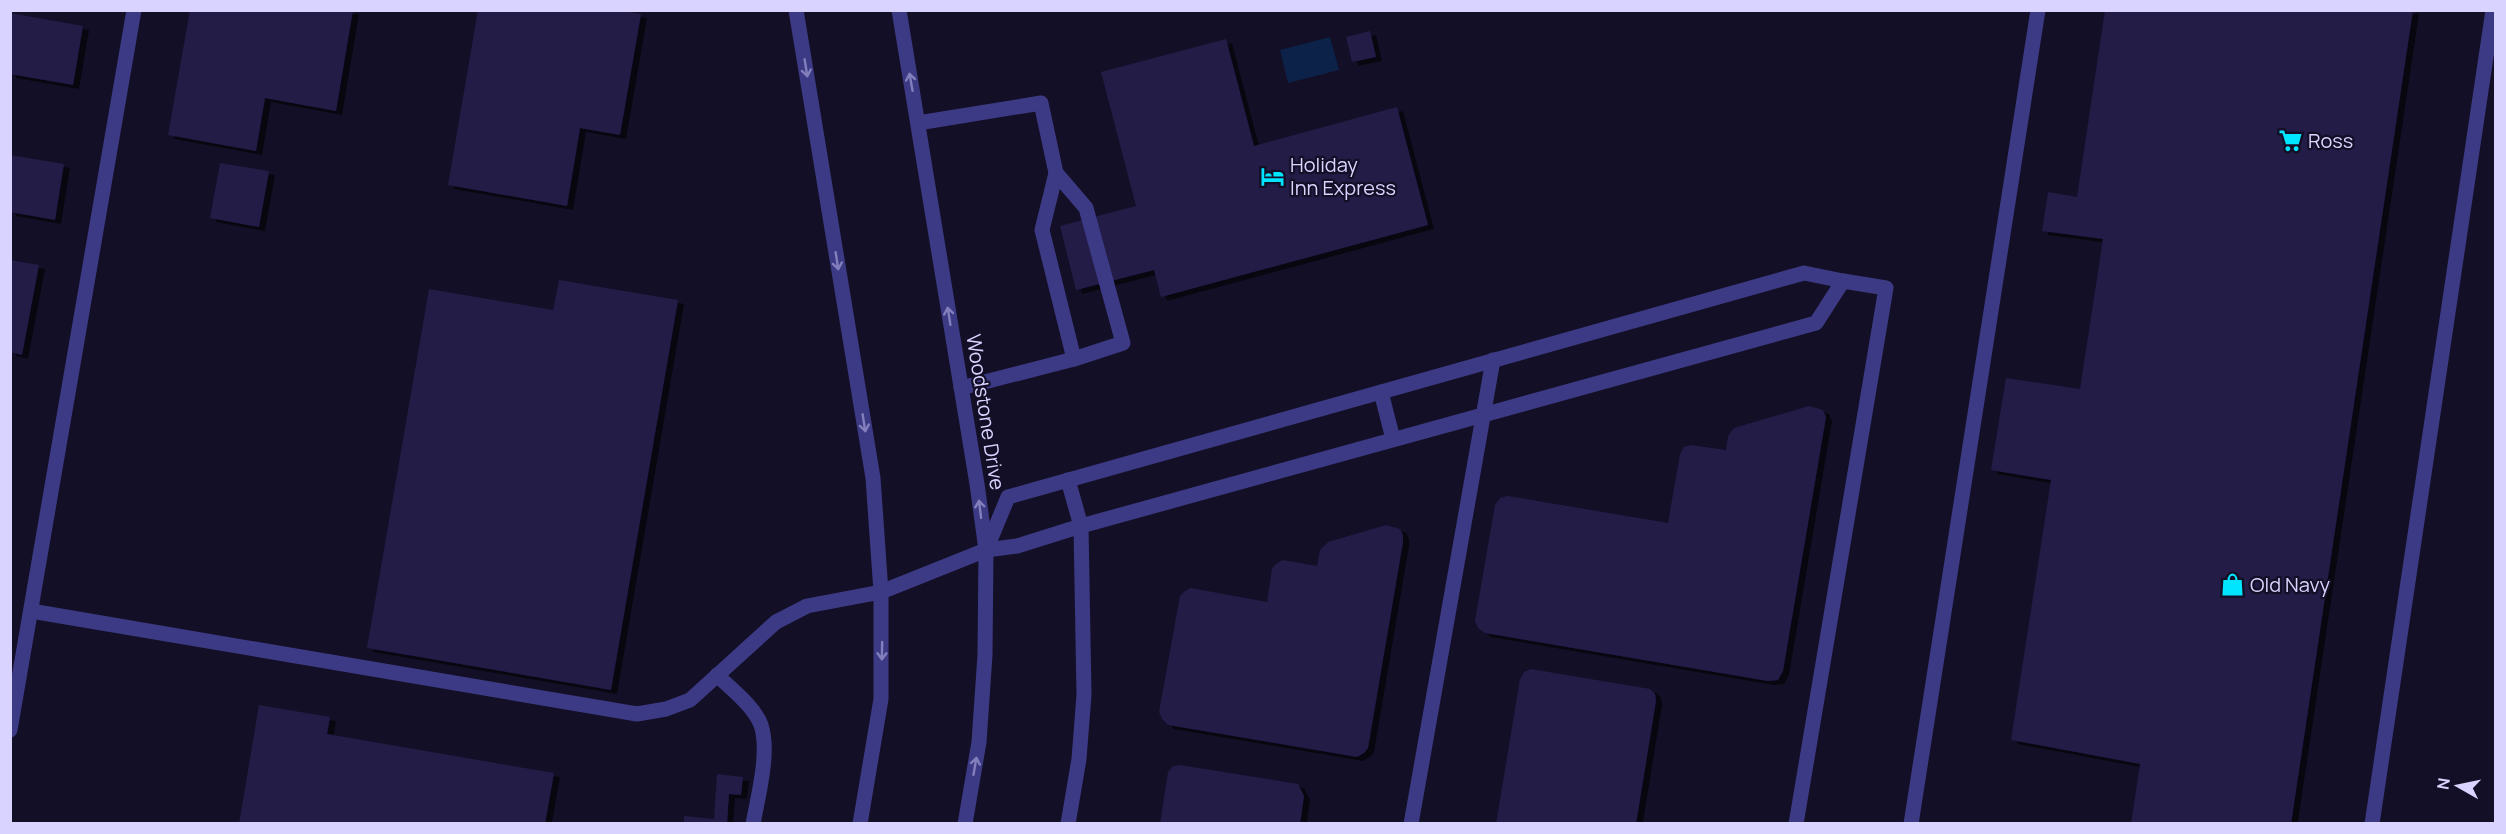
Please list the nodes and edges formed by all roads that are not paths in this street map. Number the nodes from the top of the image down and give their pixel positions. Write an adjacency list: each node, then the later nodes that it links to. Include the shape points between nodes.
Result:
1 (134, 10): 19 (street)
2 (796, 10): 18 (street, one-way to 18, via 873,478)
3 (899, 10): 6 (street, Woodstone Drive, one-way to 3)
4 (2038, 10): 28 (street)
5 (2493, 10): 29 (street)
6 (918, 123): 7 (street, via 1041,103); 11 (street, Woodstone Drive, one-way to 6)
7 (1056, 172): 9 (street, via 1042,230); 9 (street, via 1086,208 1123,343)
8 (1843, 281): 10 (street, via 1804,273); 13 (street, via 1816,323); 27 (street, via 1886,288)
9 (1074, 359): 11 (street)
10 (1492, 360): 12 (street); 13 (street)
11 (961, 388): 17 (street, Woodstone Drive, one-way to 11)
12 (1381, 392): 14 (street); 15 (street)
13 (1484, 415): 14 (street); 26 (street)
14 (1394, 440): 16 (street)
15 (1068, 480): 16 (street); 17 (street, via 1008,497)
16 (1081, 526): 17 (street, via 1017,546); 25 (street, via 1084,695)
17 (986, 550): 18 (street); 24 (street, Woodstone Drive, one-way to 17, via 979,742)
18 (881, 592): 20 (street, via 807,606 776,622); 23 (street, one-way to 23, via 881,699)
19 (31, 611): 20 (street, via 637,714 690,700); 21 (street)
20 (717, 675): 22 (street, via 761,725 764,763)
21 (10, 730)
22 (753, 824)
23 (860, 824)
24 (965, 824)
25 (1068, 824)
26 (1412, 824)
27 (1796, 824)
28 (1911, 824)
29 (2372, 824)

